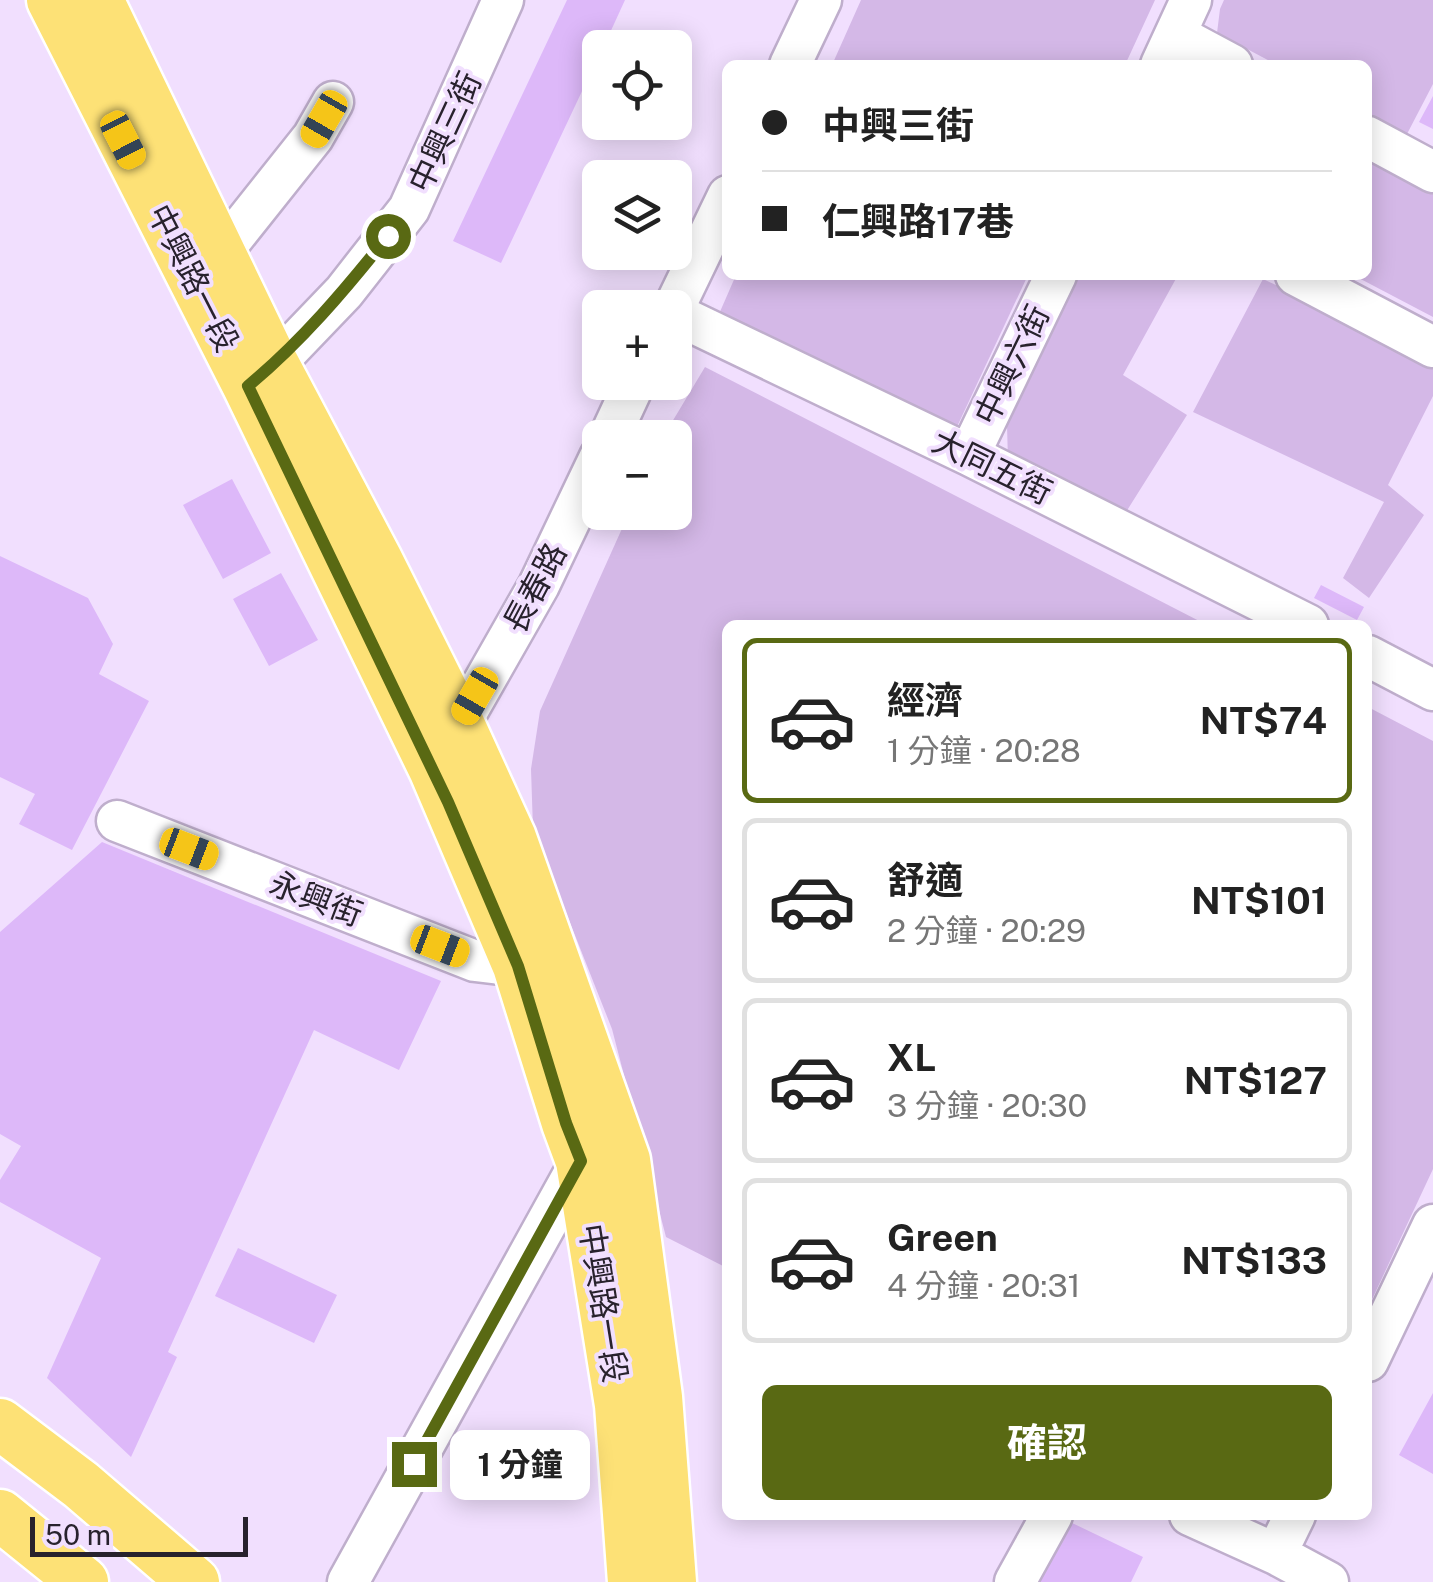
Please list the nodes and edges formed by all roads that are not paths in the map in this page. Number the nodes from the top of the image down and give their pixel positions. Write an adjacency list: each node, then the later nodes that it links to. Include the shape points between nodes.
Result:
1 (52, 0): 18 (main road, 中興路一段)
2 (98, 0): 12 (main road, 中興路一段)
3 (504, 0): 18 (street, 中興三街, via 410,209 344,292)
4 (822, 0): 6 (street)
5 (1176, 33): 7 (street)
6 (792, 60)
7 (1223, 60)
8 (333, 102): 12 (street, via 314,137)
9 (1372, 139): 10 (street)
10 (1433, 172)
11 (722, 209): 15 (street)
12 (220, 254): 18 (main road, 中興路一段)
13 (1054, 280): 19 (street, 中興六街)
14 (1306, 280): 17 (street)
15 (683, 290)
16 (692, 319): 19 (street, 大同五街)
17 (1433, 346)
18 (261, 375): 24 (main road, 中興路一段, via 377,560); 25 (main road, 中興路一段)
19 (969, 455): 21 (street, 大同五街)
20 (582, 495): 24 (street, 長春路, via 540,584)
21 (1298, 620)
22 (1372, 658): 23 (street)
23 (1433, 690)
24 (459, 724): 25 (street, 長春路); 28 (main road, 中興路一段, via 511,838)
25 (434, 769): 27 (main road, 中興路一段)
26 (117, 821): 27 (street, 永興街, via 476,960)
27 (518, 966): 28 (main road, 中興路一段, via 566,1123)
28 (603, 1161): 40 (street); 41 (main road, 中興路一段); 42 (main road, 中興路一段, via 657,1396)
29 (1433, 1225): 30 (street)
30 (1416, 1302): 31 (street)
31 (1372, 1356)
32 (0, 1424): 39 (main road)
33 (0, 1514): 38 (main road)
34 (1049, 1520): 43 (street)
35 (1201, 1520): 37 (street)
36 (1293, 1520): 37 (street)
37 (1276, 1554): 44 (street)
38 (83, 1582)
39 (194, 1582)
40 (348, 1582)
41 (633, 1582)
42 (670, 1582)
43 (1016, 1582)
44 (1328, 1582)

